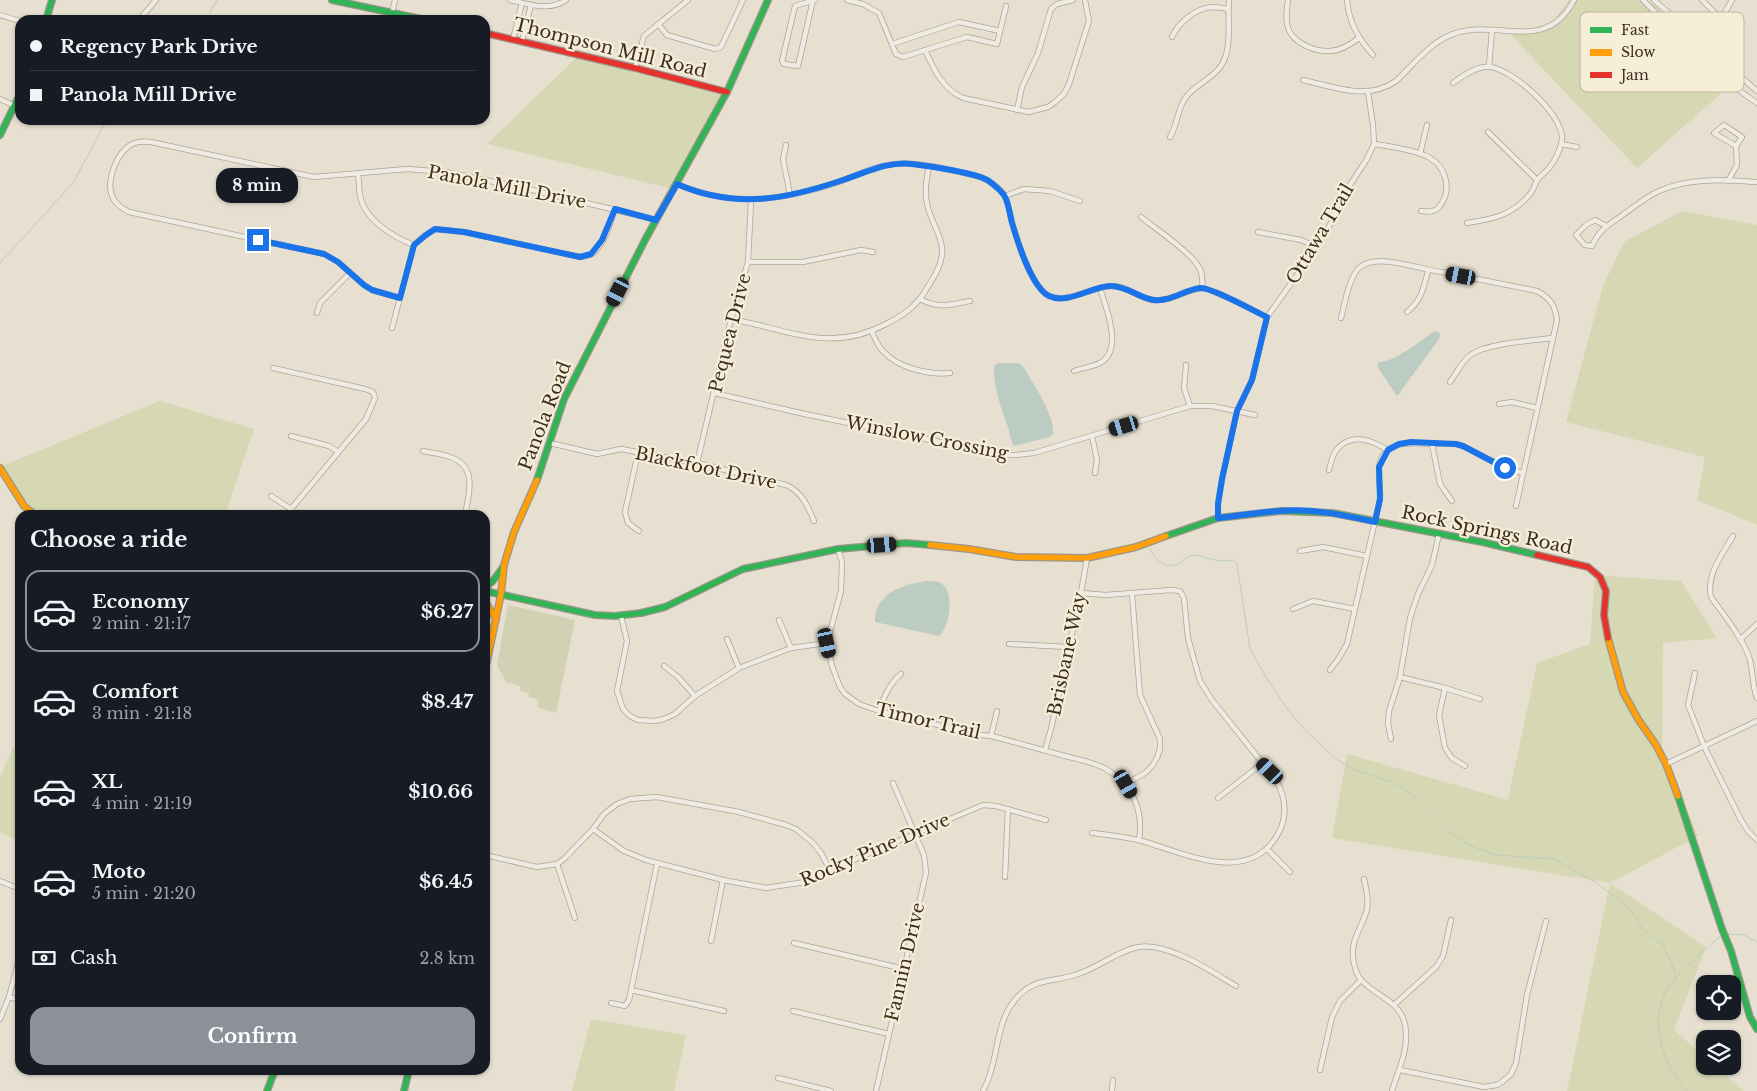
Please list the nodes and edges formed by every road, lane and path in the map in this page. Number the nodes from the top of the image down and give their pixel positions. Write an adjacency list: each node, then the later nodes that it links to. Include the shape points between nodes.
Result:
1 (52, 0): 32 (street)
2 (332, 0): 30 (street)
3 (395, 0): 30 (street)
4 (510, 0): 23 (street)
5 (566, 0): 24 (street, via 554,6)
6 (688, 0): 36 (street)
7 (744, 0): 36 (street, via 721,47 715,49 667,35)
8 (768, 0): 53 (street, Panola Road)
9 (814, 0): 9 (street, via 795,6 782,61 784,64 798,66)
10 (848, 0): 44 (street, via 880,13)
11 (1073, 0): 59 (street, via 1051,9 1038,53 1022,87)
12 (1085, 0): 59 (street, via 1089,21 1064,94 1048,107 1029,112)
13 (1229, 0): 26 (street)
14 (1288, 0): 41 (street, via 1288,28 1303,46 1330,51)
15 (1347, 0): 41 (street)
16 (1574, 0): 37 (street, via 1564,16 1534,31)
17 (1643, 0): 27 (street)
18 (1654, 0): 28 (street)
19 (1702, 0): 29 (street)
20 (1725, 0): 22 (street)
21 (154, 1): 33 (street)
22 (1731, 2)
23 (522, 3): 24 (street); 42 (street)
24 (531, 4): 43 (street)
25 (1006, 6): 38 (street)
26 (1228, 9): 40 (street, via 1211,7 1194,14 1176,28); 63 (street, via 1228,43 1221,66 1186,97)
27 (1655, 12)
28 (1668, 12)
29 (1714, 12)
30 (392, 13): 34 (street)
31 (0, 15): 35 (street)
32 (48, 15)
33 (143, 15)
34 (402, 15)
35 (15, 20)
36 (658, 24): 48 (street, via 644,36)
37 (1492, 30): 47 (street); 54 (street, via 1464,31 1448,36 1434,44 1390,86)
38 (1000, 31): 44 (street, via 959,22); 45 (street, via 997,44 967,37)
39 (490, 34): 42 (street, Thompson Mill Road)
40 (1172, 37)
41 (1359, 38): 46 (street)
42 (513, 39): 43 (street, Thompson Mill Road)
43 (522, 41): 48 (street, Thompson Mill Road)
44 (892, 44): 45 (street, via 900,57)
45 (925, 50): 59 (street, via 944,85 955,94)
46 (1373, 55)
47 (1490, 67): 51 (street, via 1469,73); 65 (street, via 1514,77 1555,117 1562,136)
48 (635, 68): 53 (street, Thompson Mill Road)
49 (1303, 80): 54 (street)
50 (1744, 80): 52 (street)
51 (1453, 83)
52 (1757, 91)
53 (727, 92): 75 (street, Panola Road)
54 (1368, 92): 64 (street)
55 (1739, 92): 57 (street)
56 (0, 99): 58 (street)
57 (1757, 103)
58 (15, 106): 62 (street)
59 (1017, 110)
60 (1427, 125): 69 (street)
61 (1488, 132): 72 (street)
62 (0, 135)
63 (1170, 137)
64 (1374, 144): 69 (street); 88 (street, Ottawa Trail, via 1338,203)
65 (1561, 144): 68 (street); 72 (street, via 1556,158)
66 (786, 145): 76 (street, via 783,159)
67 (1736, 146): 67 (street, via 1729,142 1714,133 1724,124 1742,137); 73 (street, via 1737,165)
68 (1578, 147)
69 (1420, 154): 81 (street, via 1437,163 1448,186 1439,208)
70 (929, 167): 76 (street, via 887,165); 77 (street, via 981,177); 96 (street, via 925,185 927,207 942,254 938,271)
71 (358, 173): 80 (street, Panola Mill Drive, via 407,169 446,172); 87 (street, via 360,197 365,209 392,234); 92 (street, Panola Mill Drive, via 314,178 140,141 120,155 110,187 118,206 129,212 324,254)
72 (1537, 180): 84 (street, via 1532,192 1507,213 1496,219)
73 (1728, 181): 74 (street); 85 (street, via 1698,181 1659,191)
74 (1757, 182)
75 (677, 184): 78 (street, via 708,195); 83 (street, Panola Road)
76 (790, 195): 78 (street)
77 (1005, 196): 79 (street, via 1024,189 1050,192); 93 (street, via 1023,255 1043,291 1050,297 1066,298)
78 (750, 201): 90 (street, Pequea Drive)
79 (1080, 201)
80 (615, 209): 83 (street, Panola Mill Drive); 87 (street, via 602,240 591,254 580,257 443,229 431,231)
81 (1421, 211)
82 (1141, 217): 94 (street, via 1199,267 1204,281)
83 (656, 220): 119 (street, Panola Road, via 564,399)
84 (1467, 223)
85 (1606, 226): 85 (street, via 1595,220 1576,235 1584,245 1592,246)
86 (1258, 232): 88 (street, via 1301,240)
87 (414, 245): 95 (street)
88 (1317, 247): 100 (street, Ottawa Trail)
89 (873, 252): 90 (street, via 861,250 803,262)
90 (748, 262): 102 (street, Pequea Drive)
91 (1428, 271): 98 (street, via 1422,295); 101 (street, via 1377,260 1364,264 1350,283); 105 (street, via 1545,295 1555,308)
92 (350, 273): 95 (street, Panola Mill Drive, via 372,290); 99 (street, via 320,303)
93 (1100, 288): 94 (street, via 1121,287 1154,300 1165,300); 108 (street, via 1112,332 1111,350 1100,363)
94 (1202, 288): 100 (street)
95 (400, 298): 103 (street)
96 (920, 299): 97 (street, via 940,306); 104 (street, via 906,313)
97 (970, 301)
98 (1407, 312)
99 (316, 313)
100 (1267, 317): 115 (street, Ottawa Trail, via 1252,380)
101 (1341, 318)
102 (731, 319): 104 (street, via 819,338); 111 (street, Pequea Drive)
103 (392, 328)
104 (872, 332): 109 (street, via 890,358 920,370)
105 (1553, 338): 110 (street, via 1487,347 1465,360); 114 (street)
106 (1186, 365): 113 (street, via 1184,388)
107 (273, 368): 123 (street, via 373,392 375,398 369,413)
108 (1074, 371)
109 (950, 373)
110 (1450, 382)
111 (714, 393): 118 (street, Winslow Crossing, via 985,453 1016,456); 125 (street, Pequea Drive)
112 (1499, 404): 114 (street, via 1512,402)
113 (1190, 406): 115 (street, Winslow Crossing); 118 (street, Winslow Crossing)
114 (1537, 408): 128 (street)
115 (1237, 411): 116 (street, Winslow Crossing); 136 (street, Ottawa Trail, via 1222,479)
116 (1255, 416)
117 (291, 436): 123 (street, via 329,446)
118 (1092, 436): 129 (street, via 1097,460)
119 (550, 443): 124 (street, Blackfoot Drive, via 597,454 621,449); 146 (street, Panola Road)
120 (1432, 444): 121 (street, via 1405,443); 128 (street, via 1463,446 1505,468); 131 (street, via 1440,484)
121 (1388, 450): 127 (street, via 1363,439 1349,441 1338,448); 138 (street, via 1379,467 1380,499)
122 (423, 451): 135 (street, via 452,457 466,469 471,486)
123 (337, 452): 133 (street)
124 (638, 452): 125 (street, Blackfoot Drive); 139 (street, via 625,512 628,523)
125 (697, 463): 137 (street, Blackfoot Drive, via 793,488 806,501)
126 (0, 468): 134 (street)
127 (1329, 470)
128 (1523, 472): 132 (street)
129 (1095, 473)
130 (271, 496): 133 (street)
131 (1452, 501)
132 (1516, 506)
133 (291, 509)
134 (29, 510)
135 (466, 510)
136 (1218, 518): 138 (street, Rock Springs Road, via 1281,510 1333,513); 145 (street, Rock Springs Road, via 1136,546)
137 (814, 521)
138 (1375, 522): 140 (street, Rock Springs Road); 144 (street)
139 (639, 531)
140 (1438, 534): 171 (street, via 1432,565 1410,618); 185 (street, Rock Springs Road, via 1588,567 1600,577 1606,591 1606,631 1623,692)
141 (1732, 536): 160 (street, via 1713,571 1710,590 1711,597)
142 (838, 549): 145 (street, Rock Springs Road, via 906,543 1016,557); 155 (street, Rock Springs Road, via 743,568 665,607); 161 (street, Timor Trail, via 842,562 841,590)
143 (1300, 551): 144 (street, via 1323,547)
144 (1367, 556): 154 (street)
145 (1087, 558): 149 (street, Brisbane Way)
146 (504, 565): 147 (street); 150 (street, Panola Road)
147 (490, 584)
148 (490, 592): 150 (street, Rock Springs Road)
149 (1081, 593): 151 (street); 164 (street, Brisbane Way)
150 (501, 594): 155 (street, Rock Springs Road, via 595,615); 156 (street, Panola Road)
151 (1132, 594): 184 (street, via 1180,592 1184,598 1188,638 1200,681); 188 (street, via 1140,695 1160,739 1160,749 1152,766)
152 (490, 609): 156 (street)
153 (1293, 609): 154 (street, via 1314,601)
154 (1355, 609): 168 (street, via 1347,644)
155 (621, 616): 174 (street, via 627,641 617,691 623,709 638,720 664,720)
156 (496, 619): 163 (street, Panola Road)
157 (779, 620): 165 (street)
158 (1757, 624): 160 (street)
159 (727, 638): 167 (street)
160 (1740, 640): 172 (street, via 1750,659)
161 (827, 643): 165 (street); 177 (street, Timor Trail, via 840,688 859,704)
162 (1009, 644): 164 (street)
163 (490, 647)
164 (1068, 647): 183 (street, Brisbane Way)
165 (791, 648): 167 (street)
166 (664, 666): 174 (street)
167 (739, 668): 174 (street)
168 (1330, 670)
169 (1695, 673): 182 (street, via 1688,705)
170 (901, 674): 177 (street, via 887,691)
171 (1400, 677): 173 (street); 181 (street, via 1389,711)
172 (1755, 679): 175 (street)
173 (1445, 688): 176 (street); 186 (street, via 1439,715 1445,748 1452,758)
174 (695, 696)
175 (1757, 698)
176 (1480, 699)
177 (879, 711): 180 (street, Timor Trail)
178 (997, 711): 180 (street)
179 (1757, 721): 182 (street)
180 (991, 736): 183 (street, Timor Trail)
181 (1391, 739)
182 (1704, 746): 185 (street); 196 (street, via 1741,820)
183 (1045, 750): 188 (street, Timor Trail, via 1105,768)
184 (1262, 763): 189 (street); 197 (street, via 1281,788 1285,808 1282,827)
185 (1666, 764): 225 (street, Rock Springs Road, via 1750,1017)
186 (1465, 766)
187 (893, 783): 193 (street, Fannin Drive)
188 (1126, 784): 195 (street, via 1139,814)
189 (1218, 798)
190 (1008, 809): 191 (street, Rocky Pine Drive); 193 (street, Rocky Pine Drive, via 983,805); 203 (street)
191 (1046, 820)
192 (593, 829): 199 (street); 200 (street, Rocky Pine Drive, via 624,850); 201 (street, via 617,804 630,799 657,797 739,812 786,825 813,844)
193 (915, 833): 201 (street, Rocky Pine Drive); 213 (street, Fannin Drive, via 924,855 926,873)
194 (1092, 833): 195 (street)
195 (1139, 840): 197 (street, via 1218,863 1245,860)
196 (1757, 840)
197 (1267, 849): 202 (street)
198 (490, 856): 199 (street, via 537,867)
199 (557, 864): 208 (street)
200 (657, 864): 205 (street, Rocky Pine Drive); 217 (street)
201 (830, 870): 205 (street, Rocky Pine Drive, via 806,882 774,888)
202 (1290, 872)
203 (1004, 877)
204 (1364, 879): 215 (street, via 1367,908 1352,950)
205 (723, 880): 211 (street)
206 (0, 881): 207 (street)
207 (15, 887)
208 (574, 918)
209 (1451, 920): 221 (street, via 1443,956)
210 (1546, 921): 228 (street, via 1511,1074 1496,1085 1484,1087)
211 (710, 941)
212 (794, 943): 213 (street)
213 (904, 969): 226 (street, Fannin Drive)
214 (15, 974): 218 (street)
215 (1361, 980): 221 (street); 227 (street, via 1340,1001 1332,1017)
216 (1236, 986): 237 (street, via 1173,952 1136,947 1075,976 1035,984 1007,1011)
217 (631, 990): 220 (street, via 625,1006); 222 (street)
218 (9, 997): 219 (street); 224 (street)
219 (15, 999)
220 (611, 1003)
221 (1395, 1004): 228 (street, via 1406,1036)
222 (724, 1011)
223 (793, 1011): 226 (street)
224 (0, 1019)
225 (1757, 1029)
226 (889, 1034): 236 (street, Fannin Drive)
227 (1320, 1070)
228 (1400, 1070): 239 (street)
229 (273, 1075): 233 (street)
230 (408, 1075): 234 (street)
231 (778, 1078): 235 (street)
232 (1113, 1080): 238 (street)
233 (267, 1091)
234 (404, 1091)
235 (831, 1091)
236 (876, 1091)
237 (983, 1091)
238 (1112, 1091)
239 (1392, 1091)

